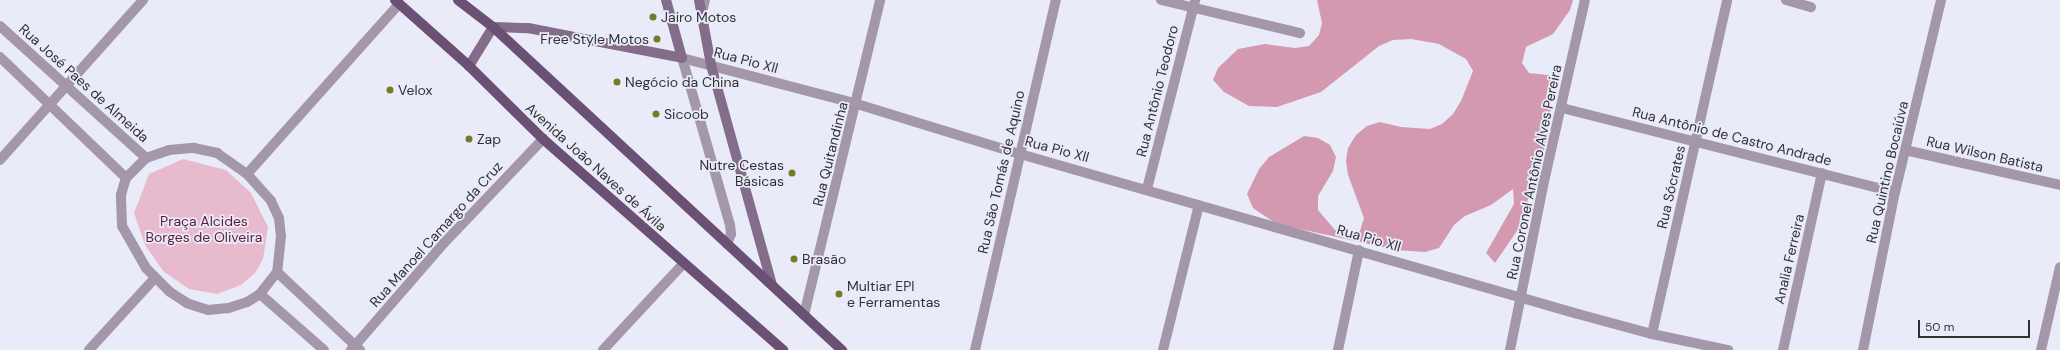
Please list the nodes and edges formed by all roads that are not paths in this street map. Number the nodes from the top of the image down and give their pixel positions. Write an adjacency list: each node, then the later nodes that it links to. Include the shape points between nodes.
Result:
1 (144, 0): 25 (street)
2 (458, 0): 14 (main road)
3 (666, 0): 22 (main road)
4 (699, 0): 17 (main road)
5 (705, 0): 17 (street)
6 (880, 0): 27 (street, Rua Quitandinha)
7 (1056, 0): 32 (street, Rua São Tomás de Aquino)
8 (1161, 0): 15 (street)
9 (1585, 0): 28 (street, Rua Coronel Antônio Alves Pereira)
10 (1727, 0): 30 (street, Rua Sócrates)
11 (1786, 0): 16 (street)
12 (1941, 0): 31 (street, Rua Quintino Bocaiúva)
13 (397, 2): 24 (main road, Avenida João Naves de Ávila); 36 (street)
14 (468, 4): 19 (main road)
15 (1194, 4): 20 (street); 39 (street, Rua Antônio Teodoro)
16 (1811, 7)
17 (702, 12): 23 (main road)
18 (0, 26): 25 (street, Rua José Paes de Almeida)
19 (493, 27): 22 (main road, Rua Pio Xll, via 528,28); 24 (main road); 42 (main road)
20 (1300, 33)
21 (0, 57): 26 (street)
22 (682, 58): 23 (street, Rua Pio Xll); 42 (street, via 730,225 731,234)
23 (711, 65): 27 (street, Rua Pio Xll); 48 (main road)
24 (469, 66): 29 (main road, Avenida João Naves de Ávila)
25 (66, 86): 26 (street); 33 (street, Rua José Paes de Almeida)
26 (50, 104): 34 (street); 37 (street)
27 (857, 104): 32 (street, Rua Pio Xll); 51 (street, Rua Quitandinha)
28 (1562, 108): 30 (street, Rua Antônio de Castro Andrade); 50 (street, Rua Coronel Antônio Alves Pereira, via 1543,186)
29 (543, 138): 44 (main road, Avenida João Naves de Ávila); 53 (street, Rua Manoel Camargo da Cruz, via 444,243)
30 (1696, 140): 35 (street, Rua Antônio de Castro Andrade); 52 (street, Rua Sócrates)
31 (1905, 150): 38 (street, Rua Wilson Batista); 40 (street, Rua Quintino Bocaiúva)
32 (1020, 154): 39 (street, Rua Pio Xll); 59 (street, Rua São Tomás de Aquino)
33 (146, 158): 36 (street, Rua José Paes de Almeida, via 169,150 194,148 217,153); 37 (street)
34 (0, 160)
35 (1822, 173): 40 (street, Rua Antônio de Castro Andrade); 64 (street, Analia Ferreira)
36 (247, 174): 46 (street, Rua José Paes de Almeida, via 271,201 279,218 281,236)
37 (126, 178): 47 (street, via 121,195 122,226 146,268)
38 (2060, 185)
39 (1146, 189): 41 (street, Rua Pio Xll)
40 (1895, 192): 65 (street, Rua Quintino Bocaiúva)
41 (1199, 205): 43 (street, Rua Pio Xll); 60 (street)
42 (726, 244): 48 (main road)
43 (1359, 250): 50 (street, Rua Pio Xll); 61 (street)
44 (683, 264): 56 (street); 57 (main road, Avenida João Naves de Ávila)
45 (2060, 267): 66 (street)
46 (277, 272): 49 (street); 53 (street)
47 (155, 278): 49 (street, via 187,303 208,310 240,304); 54 (street)
48 (772, 285): 51 (main road)
49 (260, 294): 55 (street)
50 (1523, 297): 52 (street, Rua Pio Xll); 62 (street, Rua Coronel Antônio Alves Pereira)
51 (804, 315): 58 (main road)
52 (1652, 334): 63 (street, Rua Pio Xll)
53 (355, 348)
54 (89, 350)
55 (324, 350)
56 (603, 350)
57 (783, 350)
58 (842, 350)
59 (975, 350)
60 (1163, 350)
61 (1338, 350)
62 (1510, 350)
63 (1728, 350)
64 (1783, 350)
65 (1863, 350)
66 (2041, 350)

